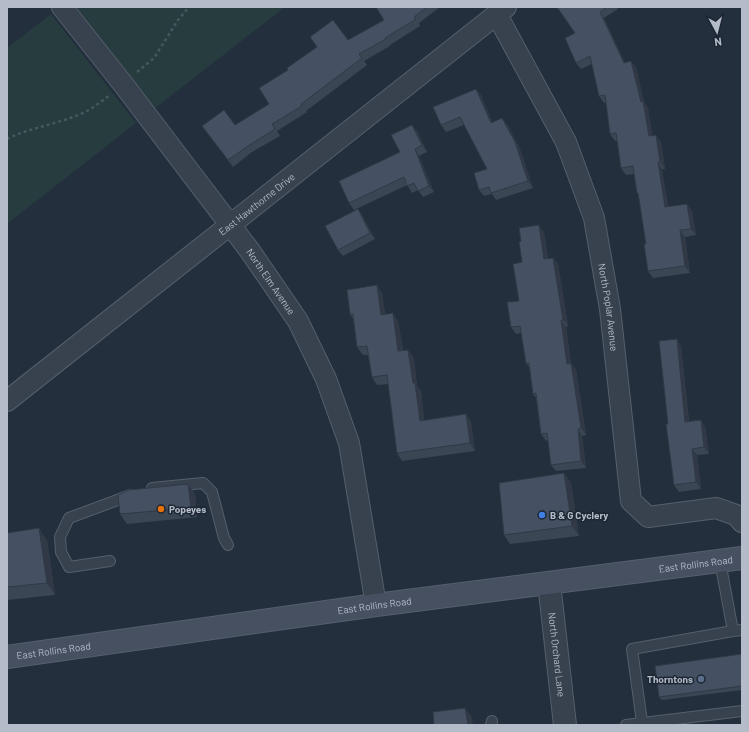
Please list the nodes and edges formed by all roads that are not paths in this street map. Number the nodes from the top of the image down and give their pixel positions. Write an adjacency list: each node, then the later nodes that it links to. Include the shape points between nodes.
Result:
1 (62, 7): 3 (street, North Elm Avenue)
2 (501, 11): 3 (street, East Hawthorne Drive); 5 (street, North Poplar Avenue, via 566,142 594,218 610,309 631,501 648,517 716,508 736,516)
3 (230, 225): 4 (street, East Hawthorne Drive); 11 (street, North Elm Avenue, via 298,321 326,379 349,443)
4 (7, 401)
5 (742, 522)
6 (228, 545): 8 (lane, via 212,492 203,483 148,489 69,518 60,537 61,552 69,567)
7 (742, 558): 9 (main road, East Rollins Road)
8 (110, 561)
9 (720, 561): 10 (main road, East Rollins Road); 12 (lane)
10 (549, 583): 11 (main road, East Rollins Road); 16 (street, North Orchard Lane)
11 (376, 605): 13 (main road, East Rollins Road)
12 (737, 631): 15 (lane, via 632,649)
13 (7, 657)
14 (742, 711): 15 (lane)
15 (642, 722): 17 (lane)
16 (564, 725)
17 (626, 725)

